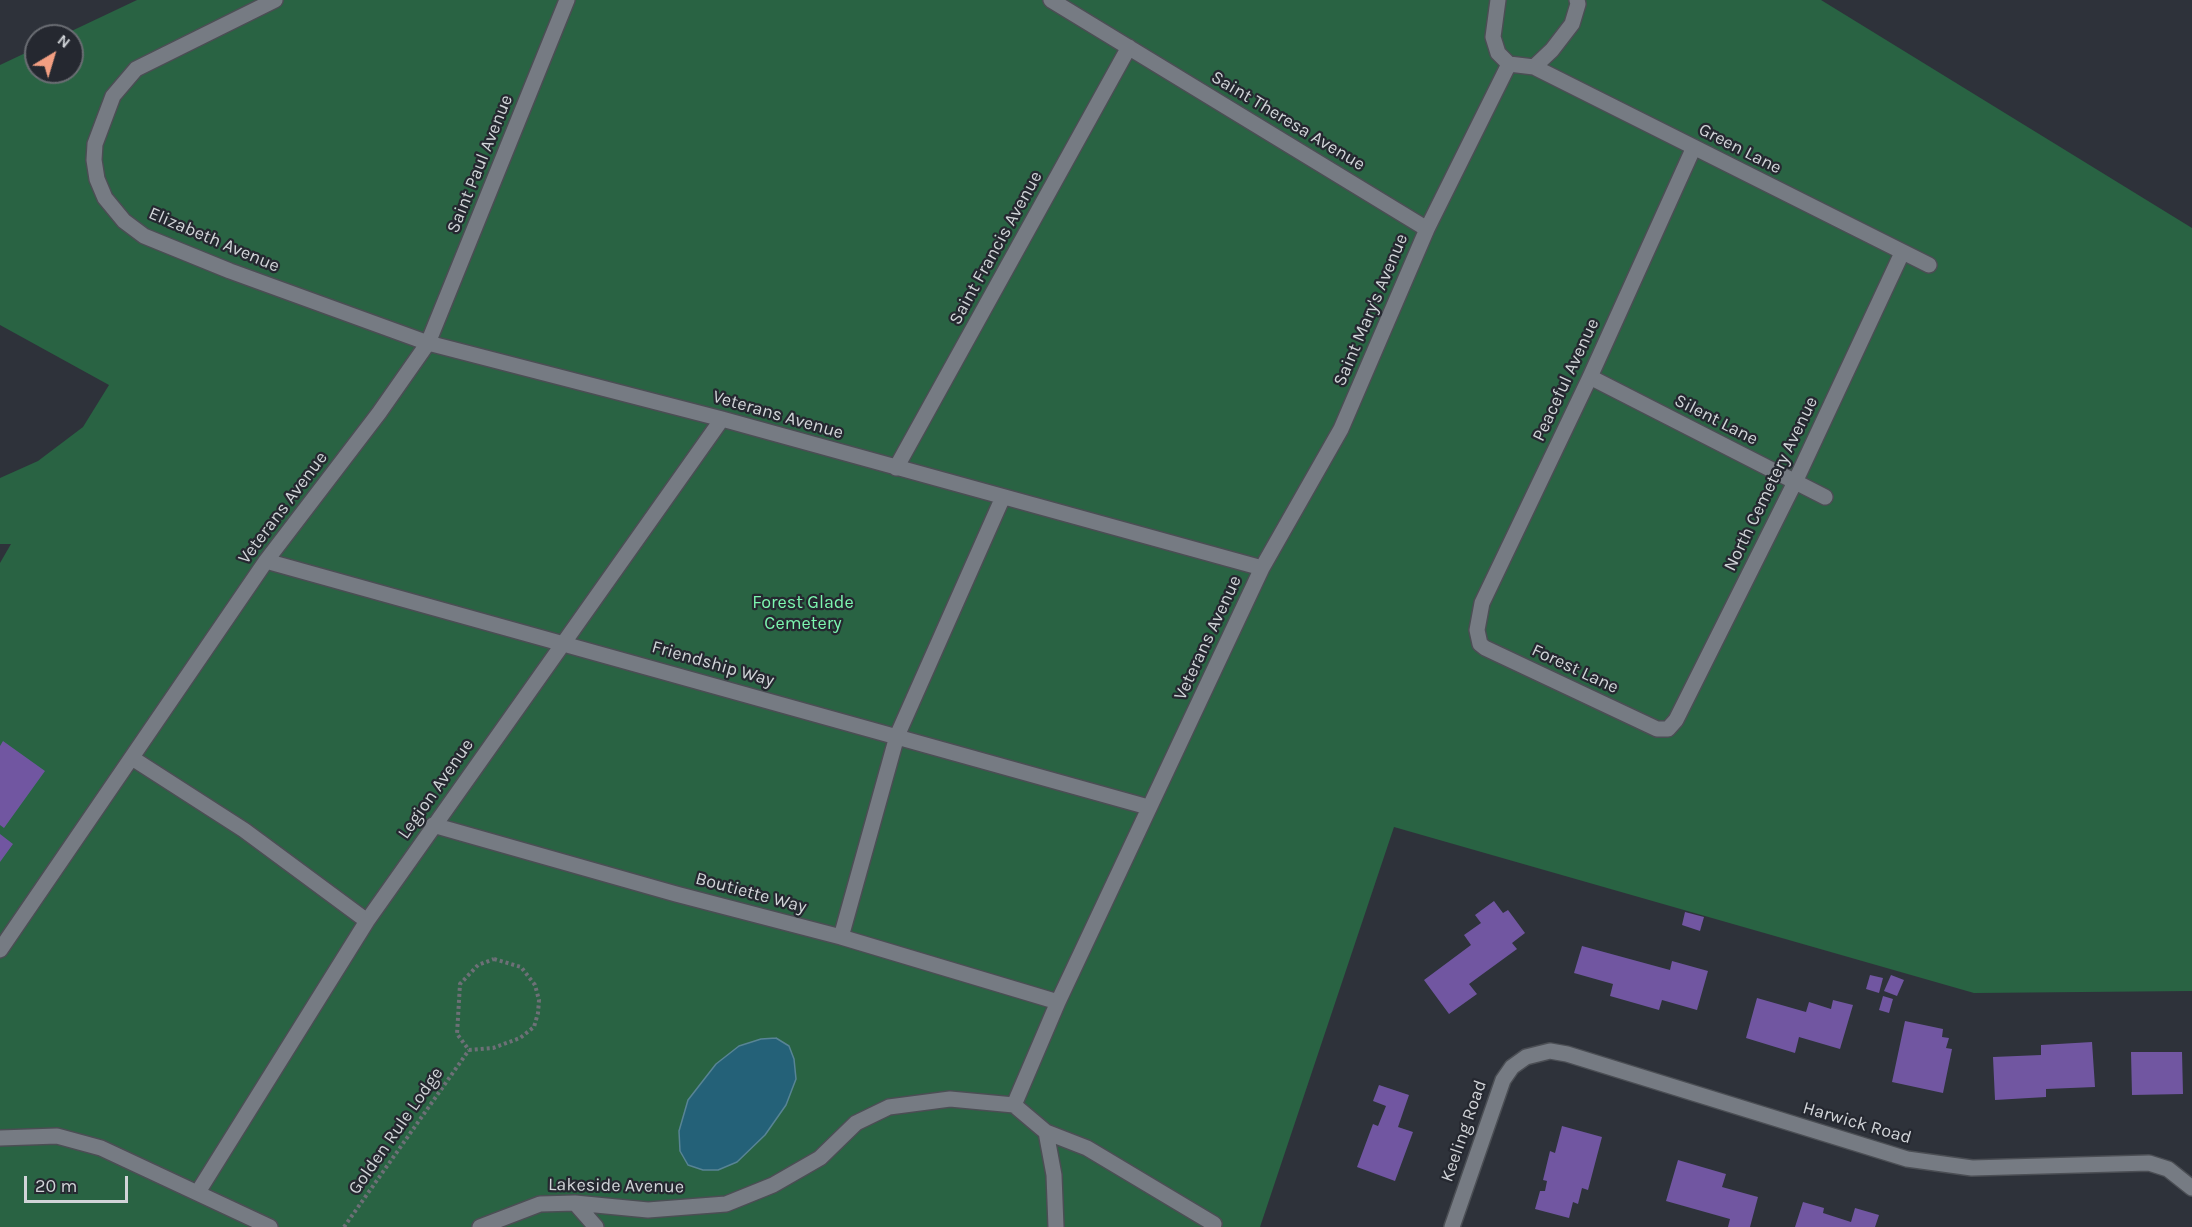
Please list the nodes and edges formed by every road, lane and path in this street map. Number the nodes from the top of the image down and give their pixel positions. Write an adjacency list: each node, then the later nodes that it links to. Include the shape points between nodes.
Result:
1 (275, 0): 13 (street, Elizabeth Avenue, via 162,54 125,80 105,112 95,144 96,169 105,198 124,221 144,236)
2 (567, 0): 13 (street, Saint Paul Avenue)
3 (1051, 0): 6 (street, Saint Theresa Avenue)
4 (1498, 0): 7 (street, via 1493,37 1498,53)
5 (1577, 0): 8 (street, via 1572,24)
6 (1129, 47): 10 (street, Saint Theresa Avenue); 16 (street, Saint Francis Avenue)
7 (1509, 64): 8 (street); 10 (street, Saint Mary's Avenue)
8 (1534, 67): 9 (street, Green Lane)
9 (1694, 147): 11 (street, Green Lane); 14 (street, Peaceful Avenue)
10 (1427, 229): 21 (street, Saint Mary's Avenue, via 1341,429)
11 (1902, 253): 12 (street, Green Lane); 17 (street, North Cemetery Avenue)
12 (1929, 265)
13 (428, 343): 15 (street, Veterans Avenue); 20 (street, Veterans Avenue)
14 (1590, 377): 17 (street, Silent Lane); 22 (street, Peaceful Avenue, via 1482,603)
15 (722, 419): 16 (street, Veterans Avenue); 23 (street, Legion Avenue)
16 (896, 468): 18 (street, Veterans Avenue)
17 (1795, 482): 19 (street, Silent Lane); 24 (street, North Cemetery Avenue)
18 (1003, 497): 21 (street, Veterans Avenue); 25 (street)
19 (1825, 497)
20 (266, 561): 23 (street, Friendship Way); 26 (street, Veterans Avenue)
21 (1262, 568): 27 (street, Veterans Avenue)
22 (1477, 630): 24 (street, Forest Lane, via 1485,648 1657,729)
23 (564, 643): 25 (street, Friendship Way); 28 (street, Legion Avenue)
24 (1668, 729)
25 (897, 736): 27 (street, Friendship Way); 30 (street)
26 (132, 758): 29 (street, via 244,830); 31 (street, Veterans Avenue)
27 (1148, 807): 32 (street, Veterans Avenue)
28 (433, 825): 29 (street, Legion Avenue); 30 (street, Boutiette Way)
29 (367, 921): 39 (street, Legion Avenue)
30 (842, 937): 32 (street, Boutiette Way)
31 (0, 950)
32 (1058, 1002): 35 (street, Veterans Avenue)
33 (469, 1050): 33 (path, via 457,1034 460,984 477,965 494,959 521,967 535,985 539,1000 534,1028 493,1048); 43 (path, Golden Rule Lodge)
34 (1526, 1057): 38 (street, Harwick Road, via 1550,1051 1567,1054 1906,1159 1972,1168 2150,1163 2168,1168); 47 (street, Keeling Road, via 1512,1067 1499,1087)
35 (1014, 1105): 36 (street); 40 (street, Lakeside Avenue, via 950,1099 889,1107 856,1123 820,1158 773,1185 726,1204 648,1210)
36 (1046, 1132): 41 (street, via 1087,1148); 46 (street, via 1054,1175)
37 (0, 1138): 39 (street, via 57,1136 90,1145)
38 (2188, 1184)
39 (198, 1192): 42 (street)
40 (575, 1203): 44 (street, Lakeside Avenue, via 540,1204); 45 (street)
41 (1214, 1224)
42 (270, 1227)
43 (344, 1227)
44 (480, 1227)
45 (596, 1227)
46 (1056, 1227)
47 (1452, 1227)

